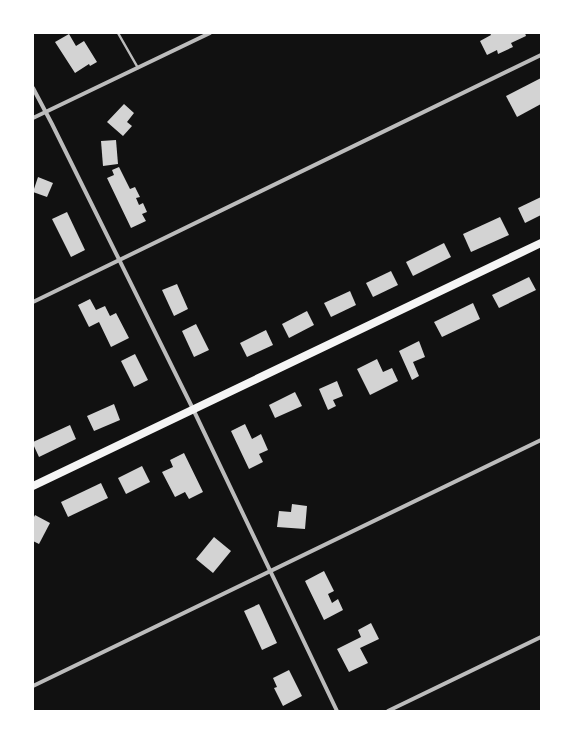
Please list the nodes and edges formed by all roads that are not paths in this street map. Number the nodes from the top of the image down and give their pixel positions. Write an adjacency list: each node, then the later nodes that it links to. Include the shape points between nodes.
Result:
1 (118, 33): 4 (lane)
2 (210, 33): 4 (street)
3 (541, 55): 9 (street)
4 (138, 68): 6 (street)
5 (33, 88): 6 (street)
6 (46, 112): 7 (street); 9 (street)
7 (33, 118)
8 (541, 243): 11 (main road)
9 (119, 260): 10 (street); 11 (street)
10 (33, 302)
11 (193, 409): 13 (main road); 14 (street)
12 (541, 440): 14 (street)
13 (33, 486)
14 (270, 571): 16 (street); 17 (street)
15 (541, 637): 18 (street)
16 (33, 686)
17 (337, 711)
18 (388, 711)

